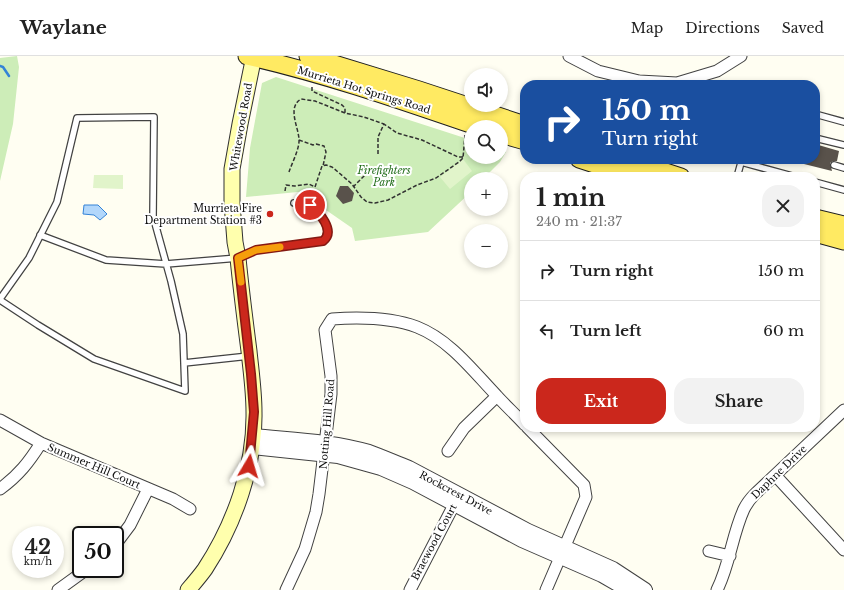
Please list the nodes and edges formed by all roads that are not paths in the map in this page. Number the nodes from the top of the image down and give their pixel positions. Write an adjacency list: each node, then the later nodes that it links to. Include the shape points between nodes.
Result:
1 (252, 56): 8 (main road, Murrieta Hot Springs Road); 31 (main road, Whitewood Road, via 232,169 232,203)
2 (308, 56): 10 (main road, Murrieta Hot Springs Road)
3 (570, 56): 5 (street, via 598,71)
4 (741, 56): 6 (street, via 717,71)
5 (635, 80)
6 (687, 80)
7 (820, 115): 9 (lane)
8 (464, 122)
9 (844, 122)
10 (520, 123)
11 (508, 136): 13 (main road)
12 (820, 139): 14 (lane)
13 (520, 140)
14 (844, 145)
15 (594, 164): 20 (main road)
16 (641, 164): 21 (main road)
17 (755, 164): 22 (lane)
18 (834, 165): 19 (lane)
19 (844, 168)
20 (619, 172)
21 (666, 172)
22 (780, 172)
23 (820, 183): 24 (lane)
24 (844, 190)
25 (294, 203): 31 (lane, via 310,205 320,212 328,234 327,238 323,241 256,250)
26 (820, 219): 27 (main road)
27 (844, 225)
28 (820, 235): 30 (main road)
29 (40, 236): 32 (lane, via 106,260); 32 (lane, via 57,202 77,118 154,117 154,216); 33 (lane, via 29,258)
30 (844, 241)
31 (238, 258): 32 (lane); 34 (main road, Whitewood Road)
32 (166, 264): 35 (lane, via 183,334)
33 (0, 299): 35 (lane, via 94,359 185,391)
34 (249, 356): 35 (lane); 41 (main road, Whitewood Road, via 254,412)
35 (184, 363)
36 (497, 396): 39 (street, Notting Hill Road); 43 (street, Notting Hill Road, via 448,345 417,327 400,322 358,317 332,319 325,330 331,376); 44 (street, via 464,428)
37 (844, 410): 45 (street, Daphne Drive)
38 (0, 420): 42 (street, Summer Hill Court)
39 (520, 420)
40 (532, 432): 53 (street, via 584,484 586,497)
41 (252, 442): 43 (street, Rockcrest Drive); 57 (main road, Whitewood Road, via 249,466 221,543 205,570)
42 (41, 443): 46 (street, via 28,464); 47 (street, Summer Hill Court)
43 (325, 449): 48 (street, Rockcrest Drive, via 381,468); 58 (street, Notting Hill Road, via 312,527 297,569)
44 (448, 451)
45 (775, 474): 51 (street); 54 (street, Daphne Drive, via 744,508)
46 (0, 489)
47 (148, 489): 49 (street, Summer Hill Court); 50 (street)
48 (457, 500): 53 (street, Rockcrest Drive, via 522,540); 59 (street, Braewood Court)
49 (190, 509)
50 (124, 533)
51 (844, 550)
52 (709, 551): 54 (street)
53 (562, 553): 60 (street); 61 (street, Rockcrest Drive); 62 (street, Rockcrest Drive, via 613,569)
54 (730, 556): 63 (street, Daphne Drive)
55 (75, 578): 56 (street)
56 (58, 590)
57 (188, 590)
58 (286, 590)
59 (410, 590)
60 (546, 590)
61 (628, 590)
62 (645, 590)
63 (717, 590)

